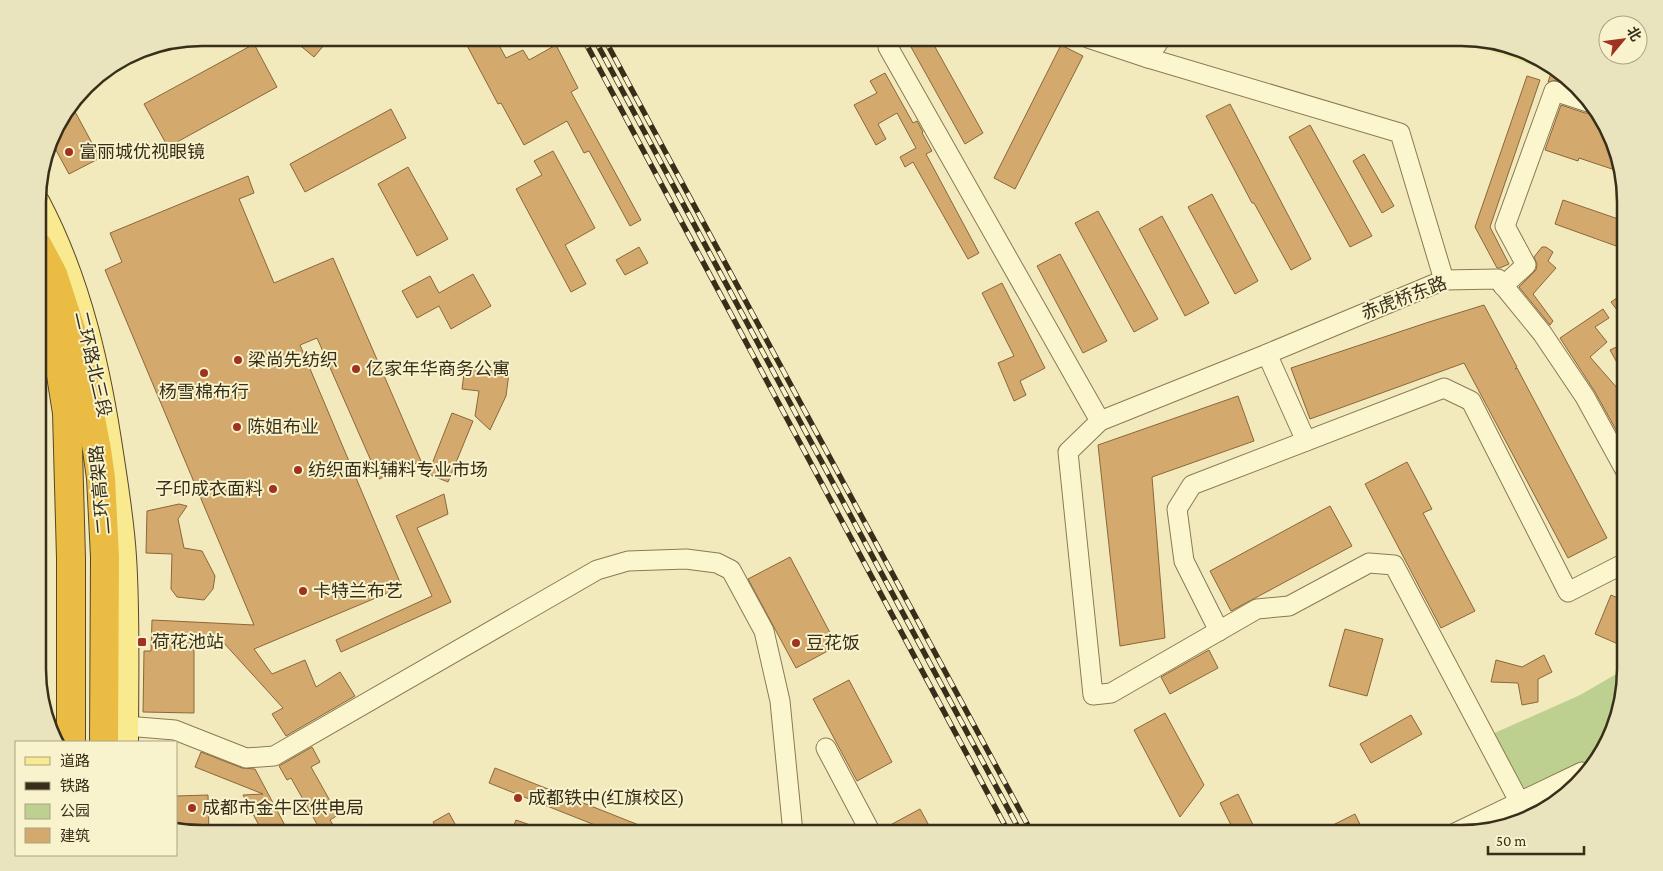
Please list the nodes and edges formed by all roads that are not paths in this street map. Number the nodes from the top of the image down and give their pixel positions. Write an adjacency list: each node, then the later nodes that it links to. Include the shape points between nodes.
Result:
1 (1112, 46): 4 (street)
2 (1156, 46): 4 (street)
3 (888, 47): 13 (street)
4 (1148, 58): 8 (street, via 1400,132)
5 (1577, 98): 9 (street, via 1554,91 1505,226 1526,265)
6 (47, 222): 20 (main road, 二环路北三段, via 64,259 93,356 119,500 124,558)
7 (47, 264): 16 (highway, 二环高架路, via 78,350)
8 (1444, 280): 9 (street, 赤虎桥东路, via 1498,279); 11 (street, 赤虎桥东路)
9 (1504, 286): 15 (street, via 1542,333 1585,397)
10 (47, 326): 21 (highway, 二环高架路, via 61,375 67,414)
11 (1267, 354): 13 (street, 赤虎桥东路); 14 (street)
12 (47, 368): 19 (main road, via 58,451 62,555)
13 (1100, 421): 18 (street, via 1068,452 1093,695 1111,693)
14 (1306, 441): 17 (street, via 1444,388 1471,400 1568,592); 18 (street, via 1192,485 1177,509 1184,561)
15 (1617, 455)
16 (101, 478): 20 (highway, via 115,530); 22 (highway, 二环高架路, via 105,557)
17 (1617, 567)
18 (1219, 631): 25 (street, via 1258,609 1289,606 1369,563 1394,565)
19 (60, 733)
20 (123, 737): 28 (street, via 175,730 246,758 274,756 597,570 628,561 716,563 731,570 764,631 780,701)
21 (71, 741)
22 (104, 741)
23 (826, 748): 26 (street)
24 (1574, 776): 25 (street)
25 (1520, 803): 27 (street)
26 (866, 824)
27 (1475, 824)
28 (792, 825)

